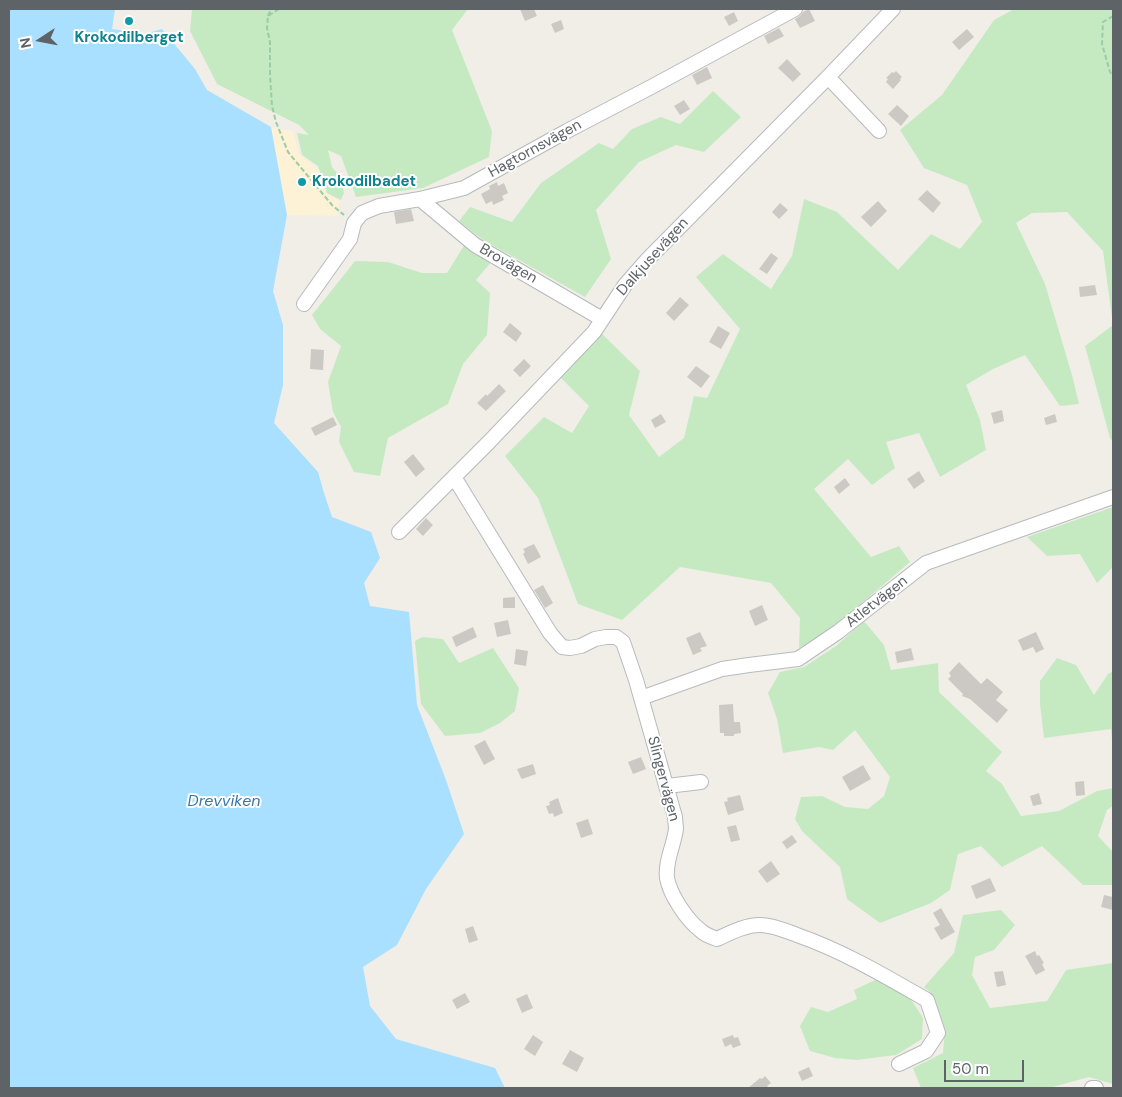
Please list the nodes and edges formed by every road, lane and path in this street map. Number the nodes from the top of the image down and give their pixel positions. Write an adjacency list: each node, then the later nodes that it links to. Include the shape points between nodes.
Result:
1 (271, 9): 5 (path)
2 (279, 9): 5 (path)
3 (795, 9): 10 (street, Hagtornsvägen, via 464,188)
4 (893, 9): 8 (street, Dalkjusevägen)
5 (268, 16): 11 (path, via 272,106 285,145 332,205)
6 (1113, 16): 7 (path, via 1103,22 1102,44)
7 (1113, 76)
8 (828, 77): 9 (street); 13 (street, Dalkjusevägen, via 646,261)
9 (879, 131)
10 (420, 199): 11 (street, Hagtornsvägen, via 379,206 362,213); 13 (street, Brovägen, via 475,245)
11 (354, 223): 12 (street, via 350,239)
12 (304, 304)
13 (602, 319): 14 (street, Dalkjusevägen, via 594,332)
14 (454, 477): 16 (street, Dalkjusevägen); 17 (street, Slingervägen, via 550,633 562,647 570,648 606,637 623,642)
15 (1113, 497): 17 (street, Atletvägen, via 926,563 798,659 722,669)
16 (399, 532)
17 (641, 698): 19 (street, Slingervägen)
18 (701, 782): 19 (street)
19 (667, 786): 20 (street, Slingervägen, via 676,828 667,878 672,893 690,921 717,940 740,928 758,925 785,930 822,944 927,1000 938,1033 926,1051)
20 (899, 1064)
21 (1092, 1088): 22 (street)
22 (1096, 1088)

